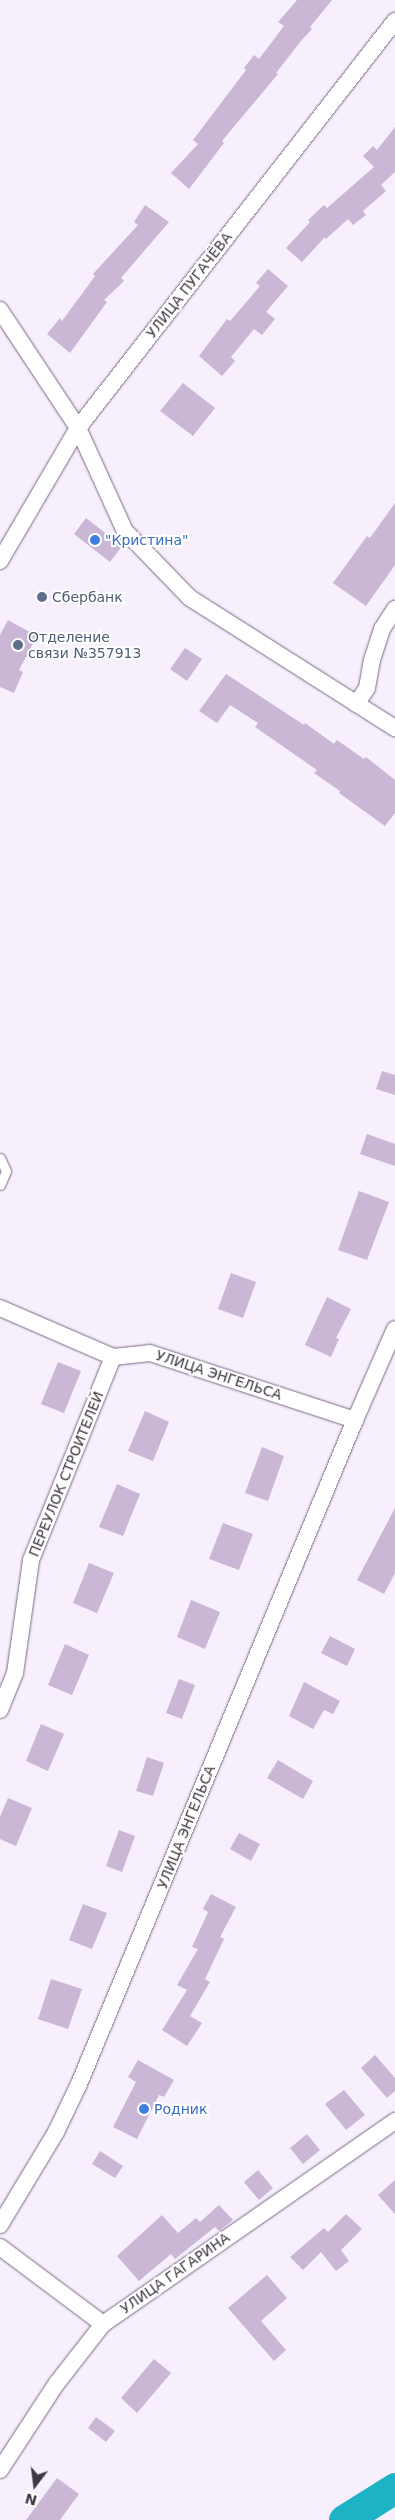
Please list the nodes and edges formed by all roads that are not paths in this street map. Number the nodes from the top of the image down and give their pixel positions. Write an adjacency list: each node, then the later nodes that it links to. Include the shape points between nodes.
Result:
1 (395, 21): 3 (street, УЛИЦА ПУГАЧЁВА)
2 (0, 310): 3 (street)
3 (78, 428): 4 (street, УЛИЦА ПУГАЧЁВА); 6 (street, via 125,531 190,598)
4 (0, 561)
5 (395, 609): 6 (street, via 382,629 367,688)
6 (356, 704): 7 (street)
7 (395, 728)
8 (0, 1158): 9 (lane, via 6,1171)
9 (0, 1185)
10 (0, 1308): 12 (street, УЛИЦА ЭНГЕЛЬСА)
11 (395, 1329): 13 (street, УЛИЦА ЭНГЕЛЬСА)
12 (113, 1357): 13 (street, УЛИЦА ЭНГЕЛЬСА, via 150,1353); 14 (street, ПЕРЕУЛОК СТРОИТЕЛЕЙ, via 31,1560 14,1673)
13 (354, 1420): 16 (street, УЛИЦА ЭНГЕЛЬСА, via 80,2084 56,2132)
14 (0, 1710)
15 (395, 2121): 18 (street, УЛИЦА ГАГАРИНА)
16 (0, 2225)
17 (0, 2247): 18 (street)
18 (103, 2324): 19 (street, УЛИЦА ГАГАРИНА, via 57,2383)
19 (0, 2470)

